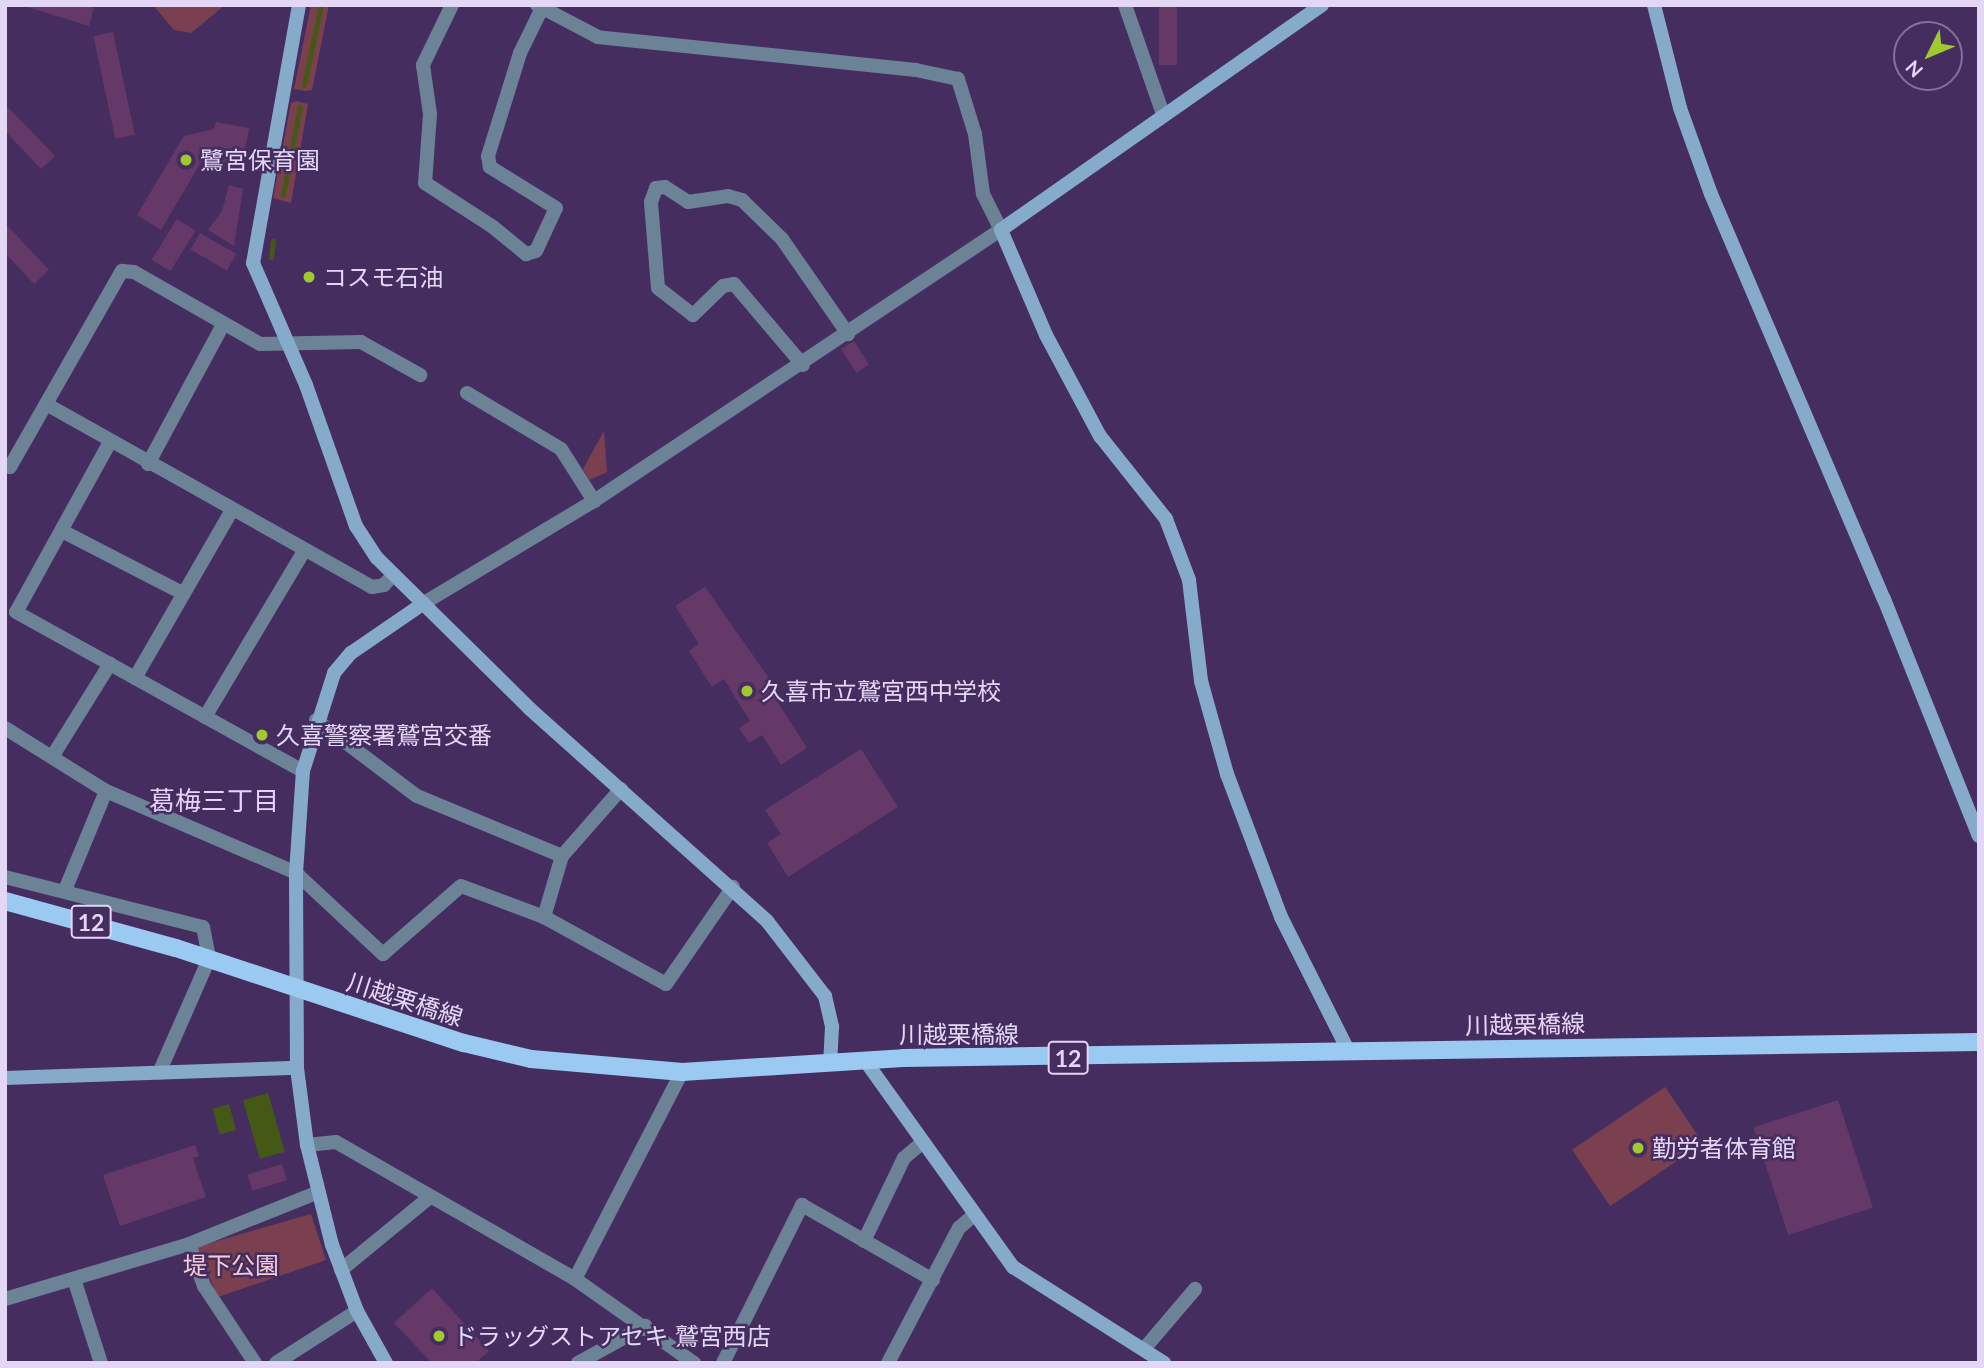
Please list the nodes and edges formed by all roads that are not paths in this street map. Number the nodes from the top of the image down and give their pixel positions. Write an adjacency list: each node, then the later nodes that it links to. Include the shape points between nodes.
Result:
1 (299, 5): 11 (street, via 253,249 257,278)
2 (452, 5): 6 (street, via 424,65 430,114 425,183 526,254 536,251 556,208 490,167 488,156 520,53)
3 (1125, 5): 7 (street)
4 (1322, 5): 7 (street)
5 (1654, 5): 35 (street, via 1679,108 1711,194 1884,599)
6 (540, 7): 8 (street, via 598,37 916,70 958,79 975,134 984,194)
7 (1163, 114): 8 (street)
8 (1001, 230): 10 (street); 46 (street, via 1046,335 1100,436 1166,519 1189,580 1201,681 1227,774 1281,917)
9 (223, 325): 11 (street, via 260,344); 15 (street, via 134,272 122,271); 17 (street)
10 (848, 334): 12 (street); 12 (street, via 788,247 742,200 728,196 688,202 665,187 656,188 651,202 658,288 694,315 723,286 734,284)
11 (291, 346): 13 (street, via 361,342); 23 (street, via 345,501 365,543)
12 (803, 365): 19 (street)
13 (420, 375)
14 (467, 393): 19 (street, via 561,449)
15 (46, 404): 16 (street); 18 (street, via 10,467)
16 (110, 442): 17 (street); 21 (street)
17 (148, 464): 20 (street)
18 (5, 466)
19 (594, 501): 25 (street)
20 (231, 512): 22 (street); 24 (street)
21 (62, 531): 24 (street); 26 (street, via 16,612)
22 (304, 551): 23 (street, via 372,587 384,585); 28 (street)
23 (393, 575): 25 (street)
24 (184, 594): 27 (street)
25 (424, 603): 29 (street, via 352,653 334,673); 33 (street, via 530,709)
26 (110, 664): 27 (street); 31 (street)
27 (135, 678): 28 (street)
28 (205, 717): 32 (street)
29 (316, 720): 32 (street); 36 (street, via 417,796)
30 (5, 728): 31 (street)
31 (52, 757): 34 (street)
32 (303, 771): 37 (street)
33 (621, 789): 36 (street); 39 (street)
34 (106, 791): 37 (street); 40 (street)
35 (1979, 836)
36 (562, 856): 42 (street)
37 (296, 873): 42 (street, via 383,954 461,886); 44 (street)
38 (5, 877): 40 (street)
39 (733, 887): 42 (street, via 666,984); 48 (street, via 801,960 825,996 832,1027)
40 (65, 890): 43 (street, via 203,927)
41 (5, 901): 43 (main road, 川越栗橋線 / 12)
42 (544, 917)
43 (209, 959): 44 (main road, 川越栗橋線 / 12); 51 (street)
44 (295, 990): 49 (street); 50 (main road, 川越栗橋線 / 12, via 464,1044 531,1059)
45 (1979, 1042): 46 (main road, 川越栗橋線 / 12)
46 (1349, 1052): 47 (main road, 川越栗橋線 / 12)
47 (864, 1059): 48 (main road, 川越栗橋線 / 12); 53 (street)
48 (830, 1061): 50 (main road, 川越栗橋線 / 12)
49 (297, 1068): 51 (street); 54 (street)
50 (682, 1072): 62 (street)
51 (159, 1073): 52 (street)
52 (5, 1078)
53 (923, 1142): 57 (street); 58 (street, via 904,1158)
54 (307, 1145): 55 (street); 56 (street, via 336,1142)
55 (316, 1193): 59 (street); 60 (street)
56 (430, 1197): 60 (street); 62 (street)
57 (974, 1215): 63 (street, via 959,1228); 68 (street, via 1020,1273)
58 (864, 1241): 63 (street); 76 (street, via 802,1205)
59 (189, 1244): 61 (street); 71 (street, via 204,1286)
60 (341, 1270): 66 (street)
61 (74, 1279): 65 (street); 70 (street)
62 (575, 1279): 67 (street)
63 (933, 1280): 77 (street)
64 (1195, 1289): 68 (street)
65 (5, 1299)
66 (357, 1311): 72 (street); 73 (street)
67 (645, 1326): 74 (street); 75 (street)
68 (1144, 1349): 69 (street)
69 (1159, 1361)
70 (101, 1363)
71 (255, 1363)
72 (276, 1363)
73 (386, 1363)
74 (578, 1363)
75 (694, 1363)
76 (723, 1363)
77 (888, 1363)

